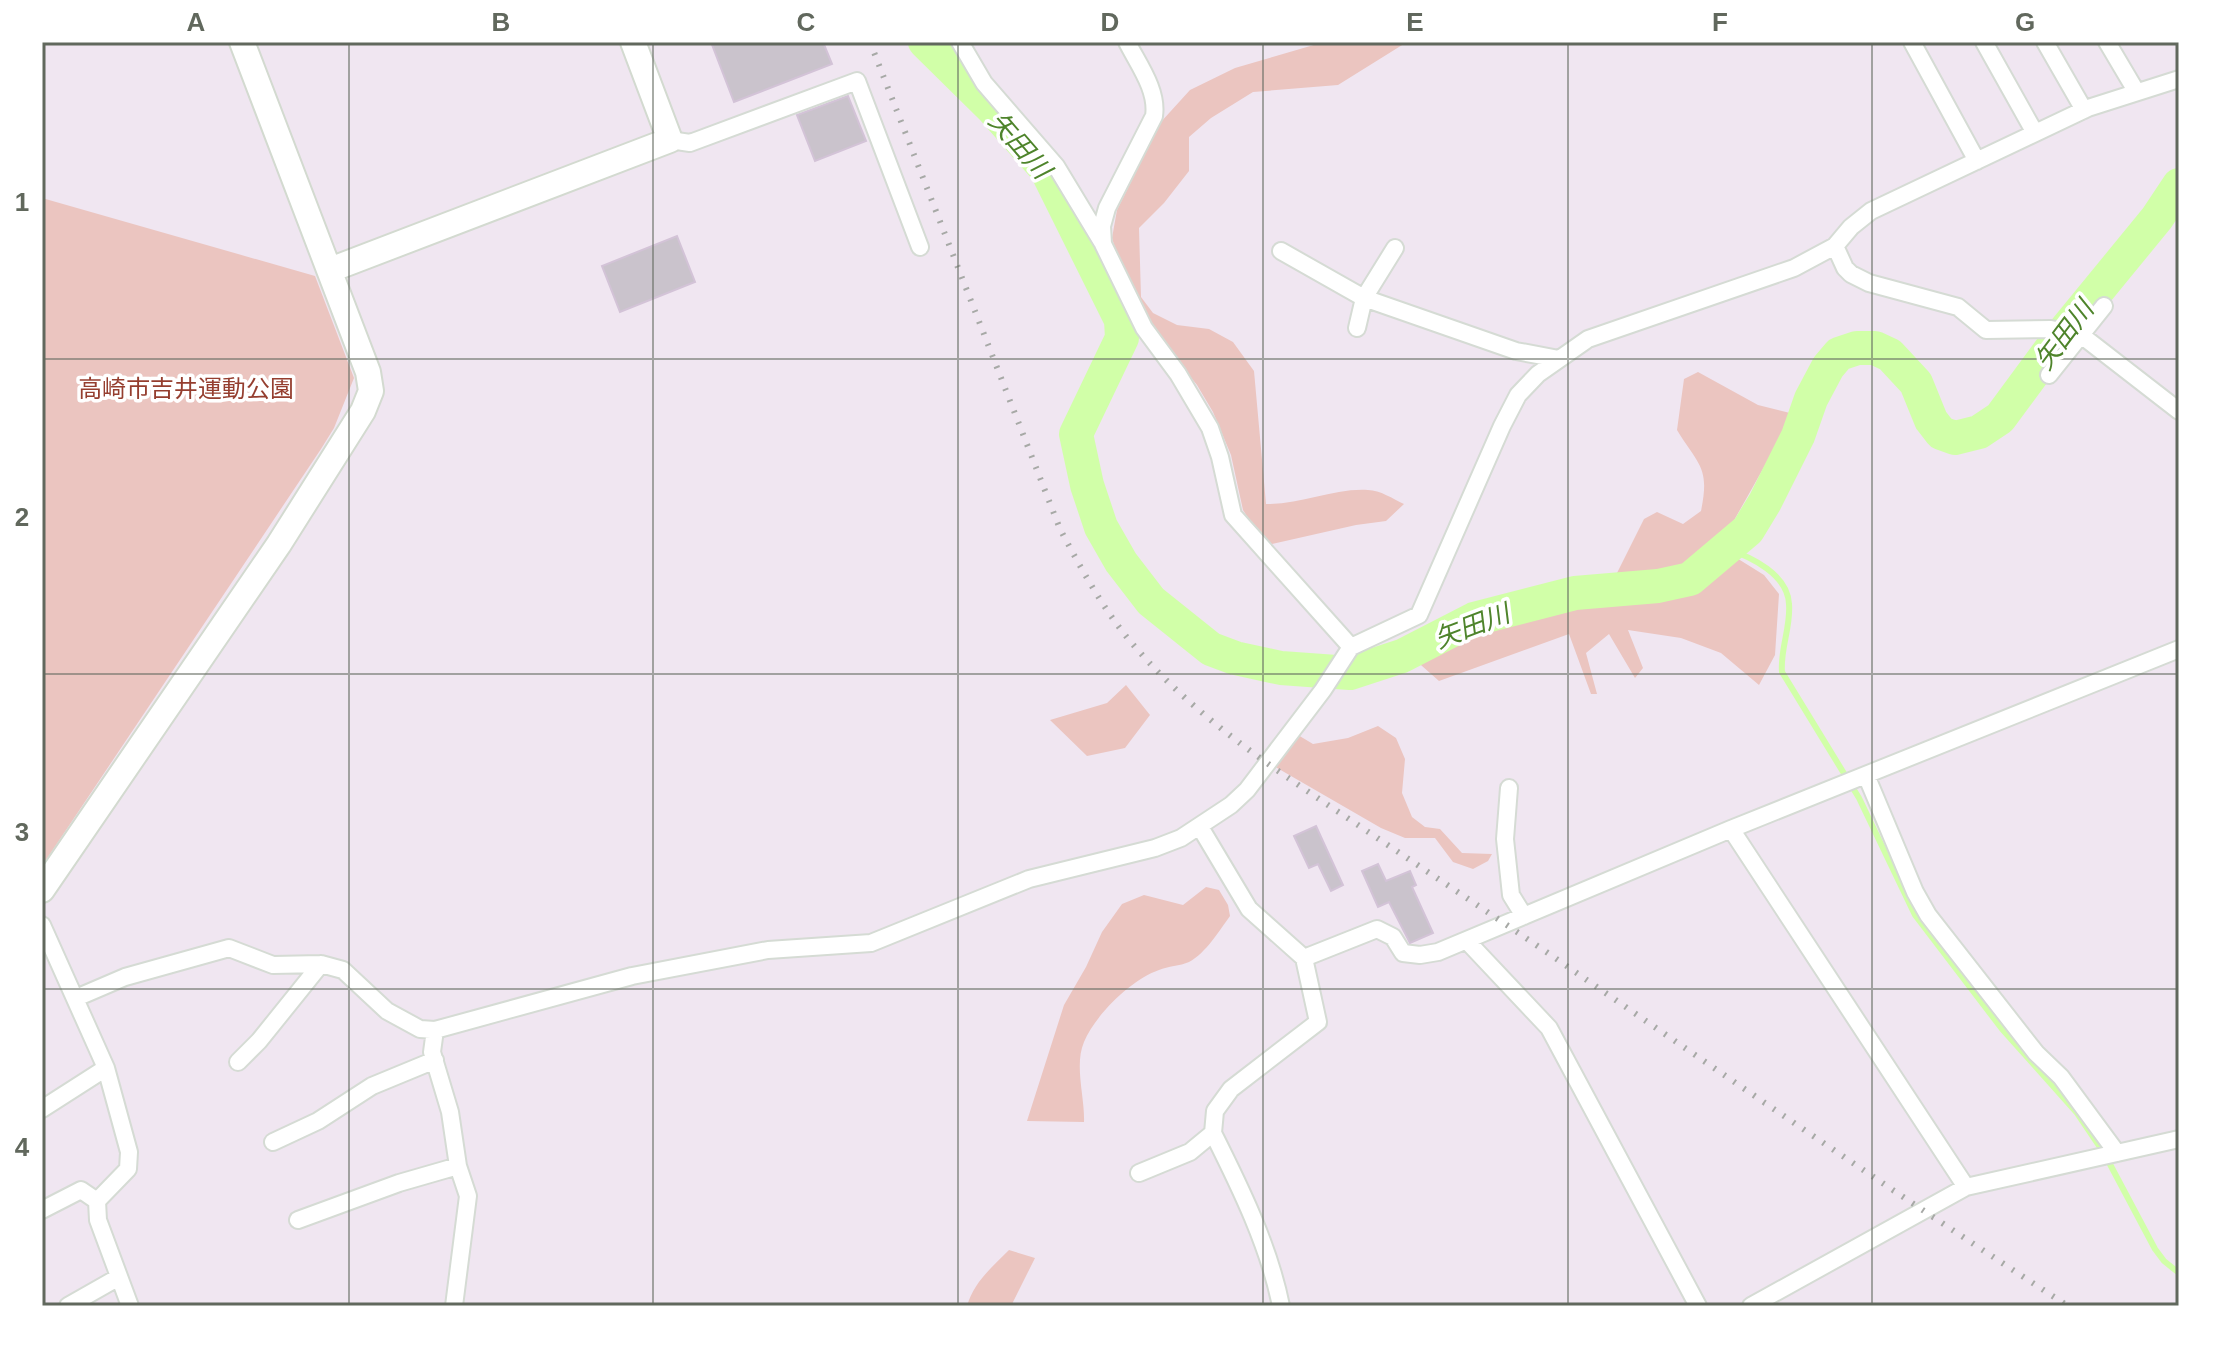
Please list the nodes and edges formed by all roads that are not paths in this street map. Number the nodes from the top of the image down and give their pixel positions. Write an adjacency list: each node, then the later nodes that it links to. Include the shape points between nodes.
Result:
1 (242, 42): 20 (street)
2 (633, 42): 13 (street)
3 (960, 42): 15 (street, via 984,83 1056,166)
4 (1127, 42): 15 (street, via 1156,105 1107,208)
5 (1912, 42): 14 (street)
6 (1984, 42): 12 (street)
7 (2045, 42): 11 (street)
8 (2107, 42): 10 (street)
9 (2179, 79): 10 (street)
10 (2136, 91): 11 (street)
11 (2084, 110): 12 (street)
12 (2035, 133): 14 (street)
13 (670, 140): 17 (street, via 690,143 857,81); 20 (street)
14 (1977, 161): 16 (street, via 1871,211)
15 (1103, 244): 29 (street, via 1144,328 1210,428 1233,515)
16 (1835, 246): 24 (street, via 1851,274 1958,307 1986,330); 25 (street, via 1794,268 1588,339)
17 (920, 247)
18 (1395, 248): 21 (street)
19 (1281, 251): 21 (street)
20 (330, 270): 34 (street, via 368,372 371,391 363,411 279,544)
21 (1364, 298): 23 (street); 25 (street, via 1516,351)
22 (2104, 306): 24 (street)
23 (1357, 328)
24 (2078, 334): 26 (street); 27 (street)
25 (1559, 359): 29 (street, via 1518,395 1419,615)
26 (2049, 375)
27 (2179, 411)
28 (2179, 649): 30 (street)
29 (1348, 651): 32 (street, via 1247,790)
30 (1866, 775): 33 (street); 49 (street, via 1928,915)
31 (1509, 788): 35 (street, via 1505,839 1511,895)
32 (1200, 827): 38 (street, via 1249,909); 41 (street, via 1155,848 1029,879 871,943 768,950 632,976)
33 (1731, 829): 35 (street); 52 (street)
34 (42, 890)
35 (1524, 916): 37 (street)
36 (42, 925): 40 (street)
37 (1467, 941): 38 (street, via 1438,952 1403,953 1393,937 1377,929); 61 (street, via 1549,1028)
38 (1304, 958): 46 (street, via 1318,1022 1231,1089 1215,1111)
39 (321, 964): 40 (street, via 273,965 229,948 125,977); 41 (street, via 343,970 387,1011 420,1029); 43 (street)
40 (76, 998): 44 (street)
41 (435, 1030): 42 (street)
42 (435, 1060): 48 (street, via 372,1086); 50 (street)
43 (238, 1062)
44 (106, 1068): 45 (street); 53 (street, via 129,1152 128,1169)
45 (42, 1109)
46 (1213, 1133): 51 (street, via 1190,1152); 60 (street, via 1239,1185)
47 (2179, 1139): 49 (street)
48 (273, 1142)
49 (2117, 1153): 52 (street)
50 (458, 1166): 55 (street); 59 (street, via 468,1196)
51 (1139, 1173)
52 (1966, 1187): 62 (street)
53 (97, 1201): 54 (street, via 81,1190); 56 (street, via 98,1220)
54 (42, 1210)
55 (298, 1220)
56 (119, 1277): 57 (street); 58 (street)
57 (68, 1306)
58 (130, 1306)
59 (454, 1306)
60 (1281, 1306)
61 (1698, 1306)
62 (1751, 1306)

